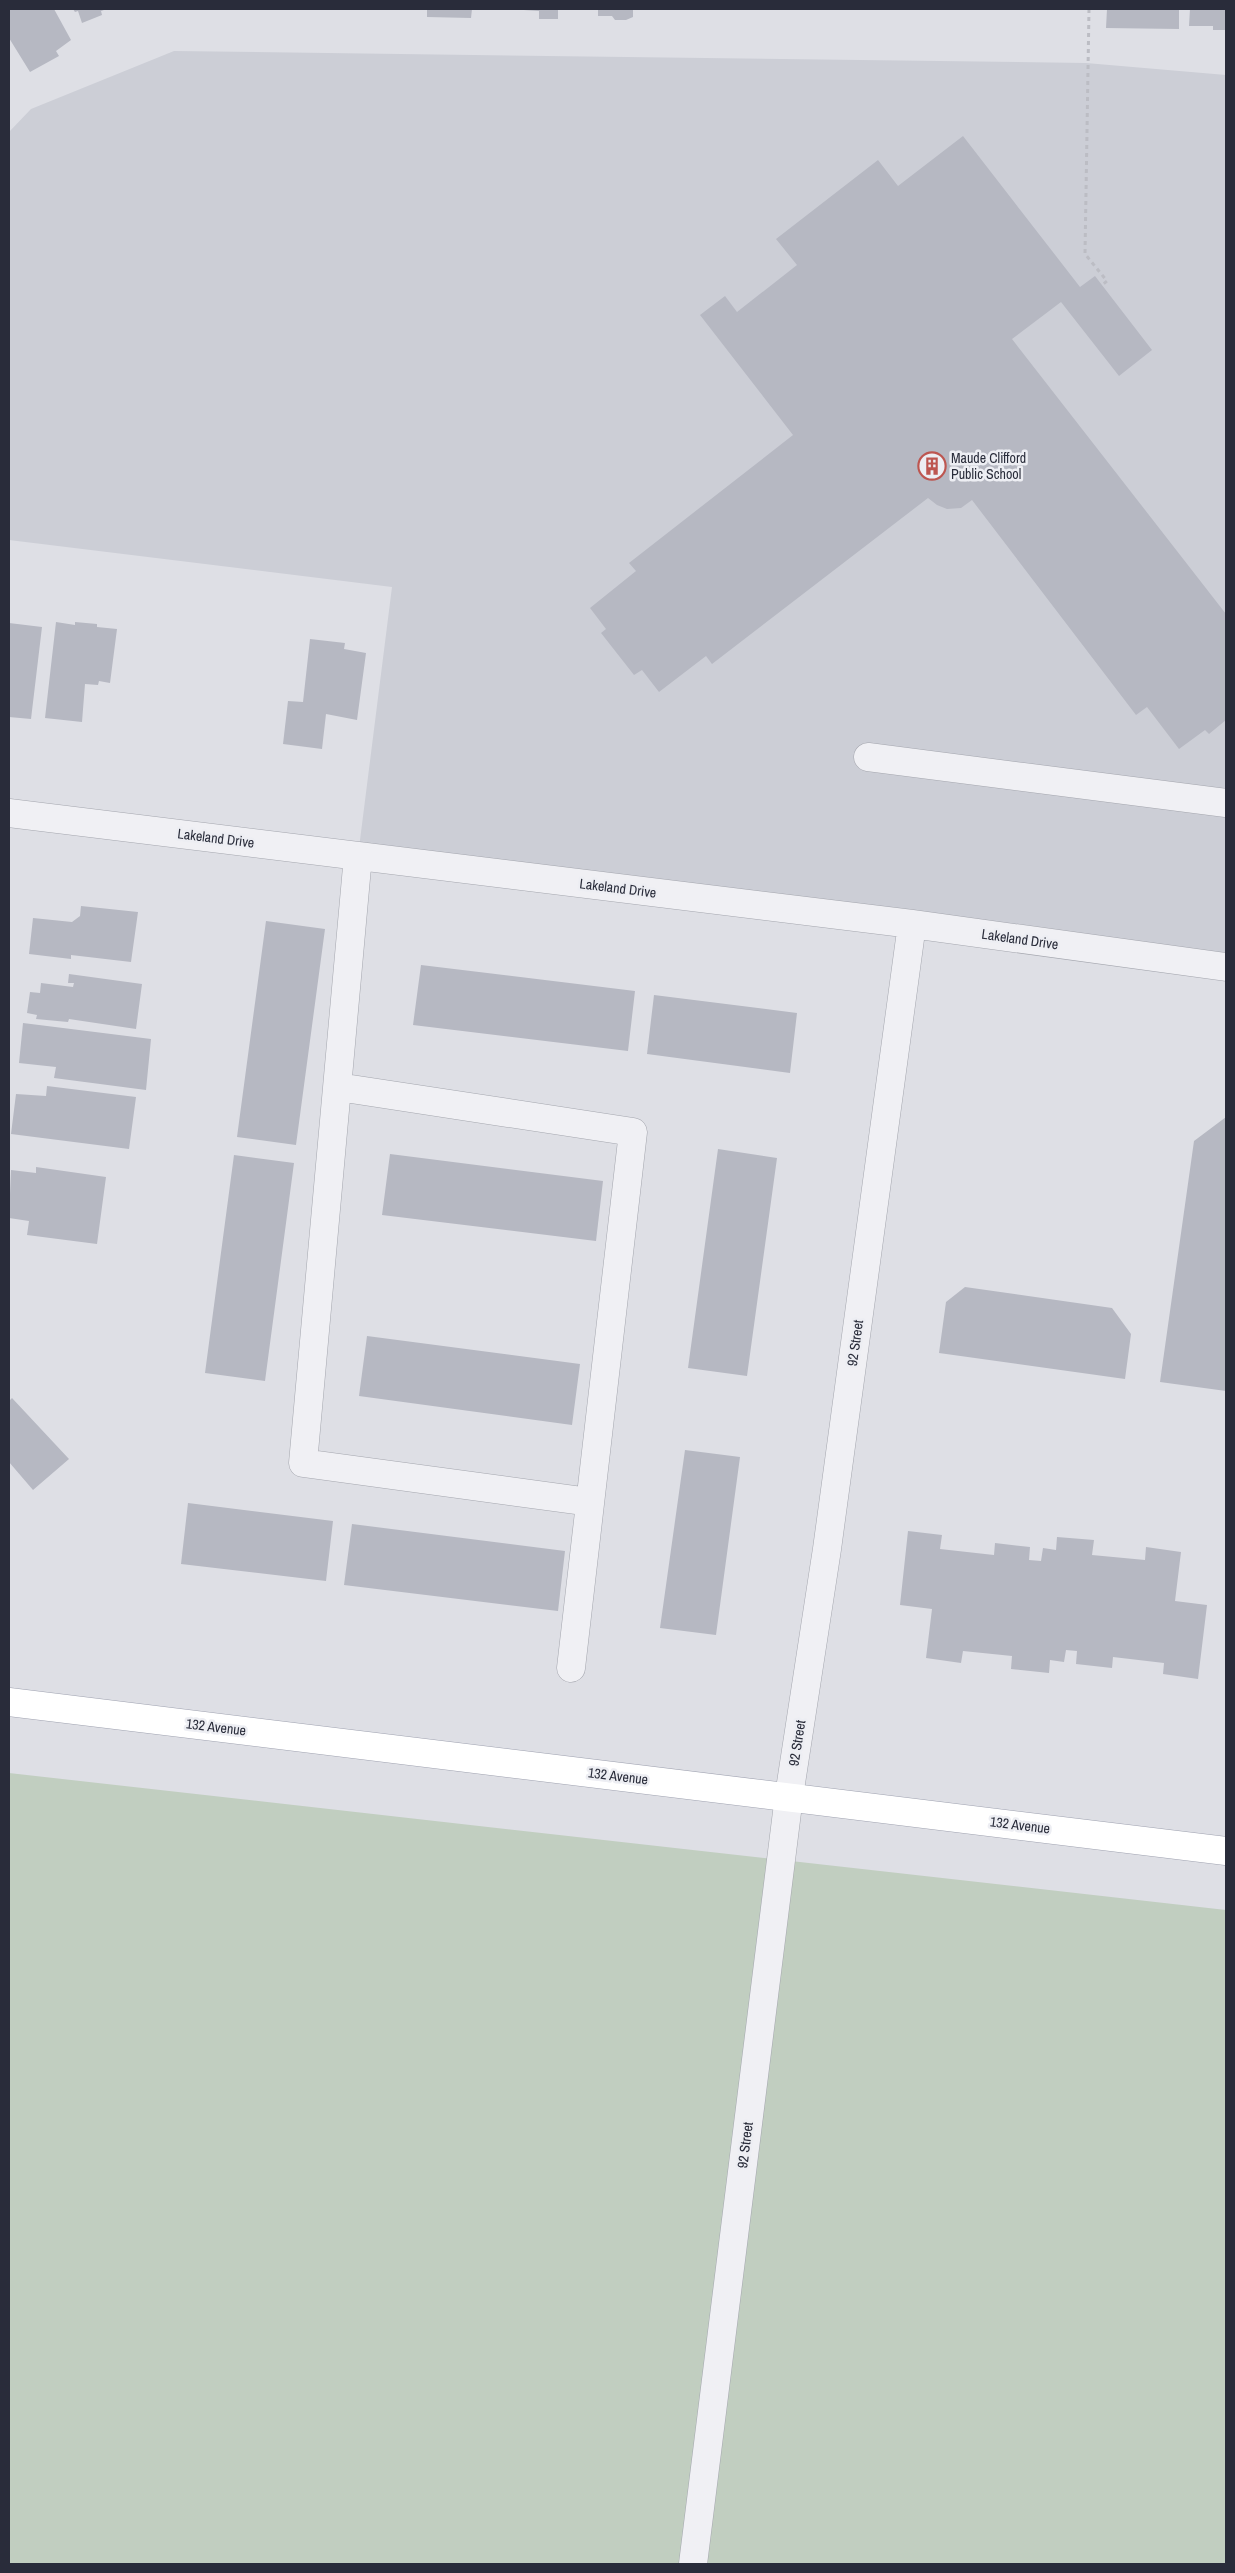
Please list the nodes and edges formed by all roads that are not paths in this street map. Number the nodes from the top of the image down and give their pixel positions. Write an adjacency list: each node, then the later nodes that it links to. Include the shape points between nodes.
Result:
1 (868, 757): 2 (street)
2 (1226, 803)
3 (9, 813): 4 (street, Lakeland Drive)
4 (358, 856): 5 (street, Lakeland Drive); 7 (street)
5 (912, 924): 6 (street, Lakeland Drive); 11 (street, 92 Street, via 827,1549)
6 (1226, 967)
7 (338, 1087): 8 (street, via 304,1463); 8 (street, via 633,1132)
8 (590, 1502): 9 (street)
9 (571, 1668)
10 (9, 1702): 11 (main road, 132 Avenue)
11 (789, 1796): 12 (main road, 132 Avenue); 13 (street, 92 Street)
12 (1226, 1851)
13 (693, 2564)

